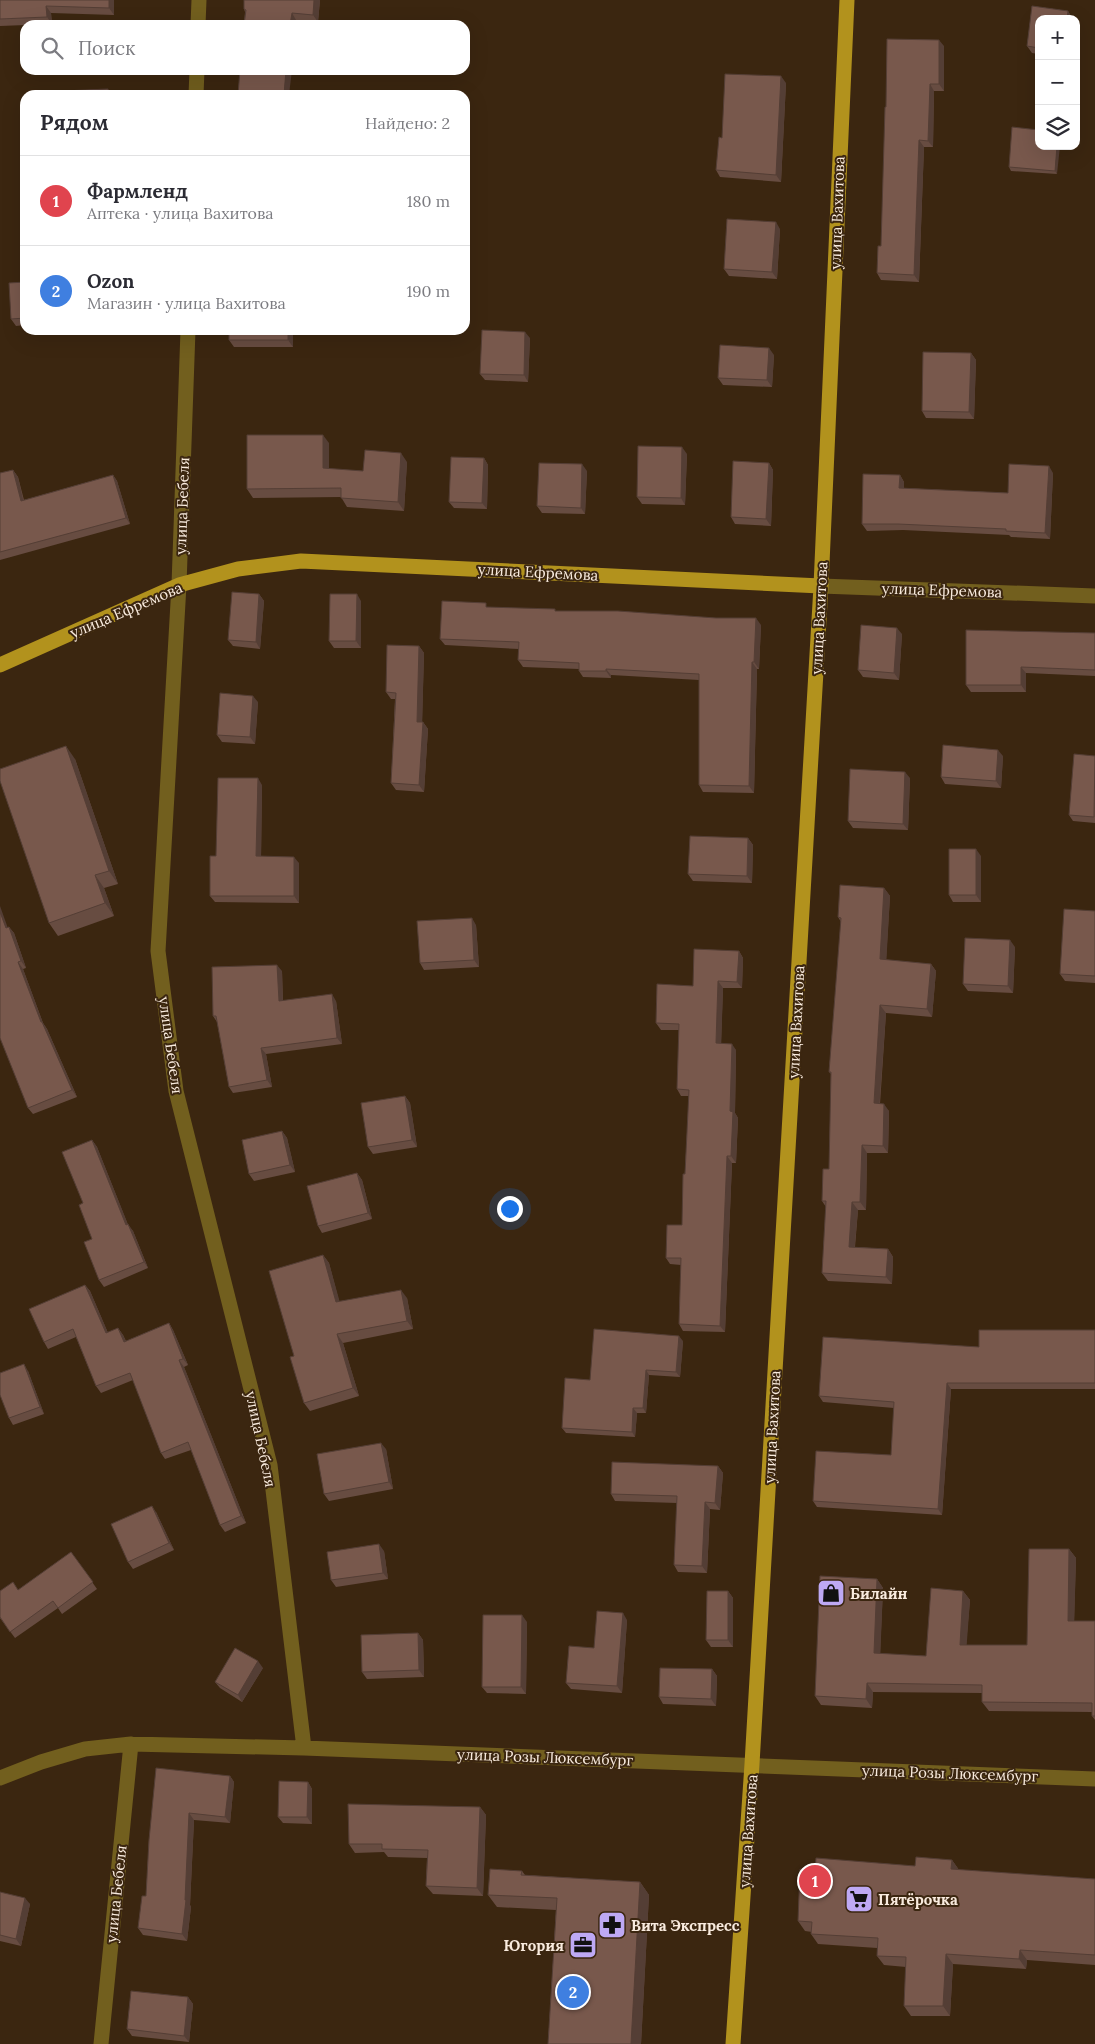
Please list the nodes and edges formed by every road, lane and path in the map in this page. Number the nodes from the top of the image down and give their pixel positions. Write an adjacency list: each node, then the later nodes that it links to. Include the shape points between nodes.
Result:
1 (199, 0): 3 (street)
2 (846, 0): 8 (main road, улица Вахитова)
3 (198, 20)
4 (197, 75): 5 (street)
5 (196, 90)
6 (188, 335): 7 (street, улица Бебеля)
7 (179, 585): 8 (main road, улица Ефремова, via 238,568 301,561); 10 (main road, улица Ефремова); 12 (street, улица Бебеля, via 158,952 176,1091 270,1465)
8 (821, 586): 9 (street, улица Ефремова); 13 (main road, улица Вахитова)
9 (1095, 596)
10 (0, 665)
11 (131, 1744): 12 (street, улица Розы Люксембург); 14 (street, улица Розы Люксембург, via 85,1749); 16 (street, улица Бебеля)
12 (304, 1748): 13 (street, улица Розы Люксембург)
13 (752, 1764): 15 (street, улица Розы Люксембург); 17 (main road, улица Вахитова)
14 (0, 1778)
15 (1095, 1779)
16 (101, 2044)
17 (733, 2044)

